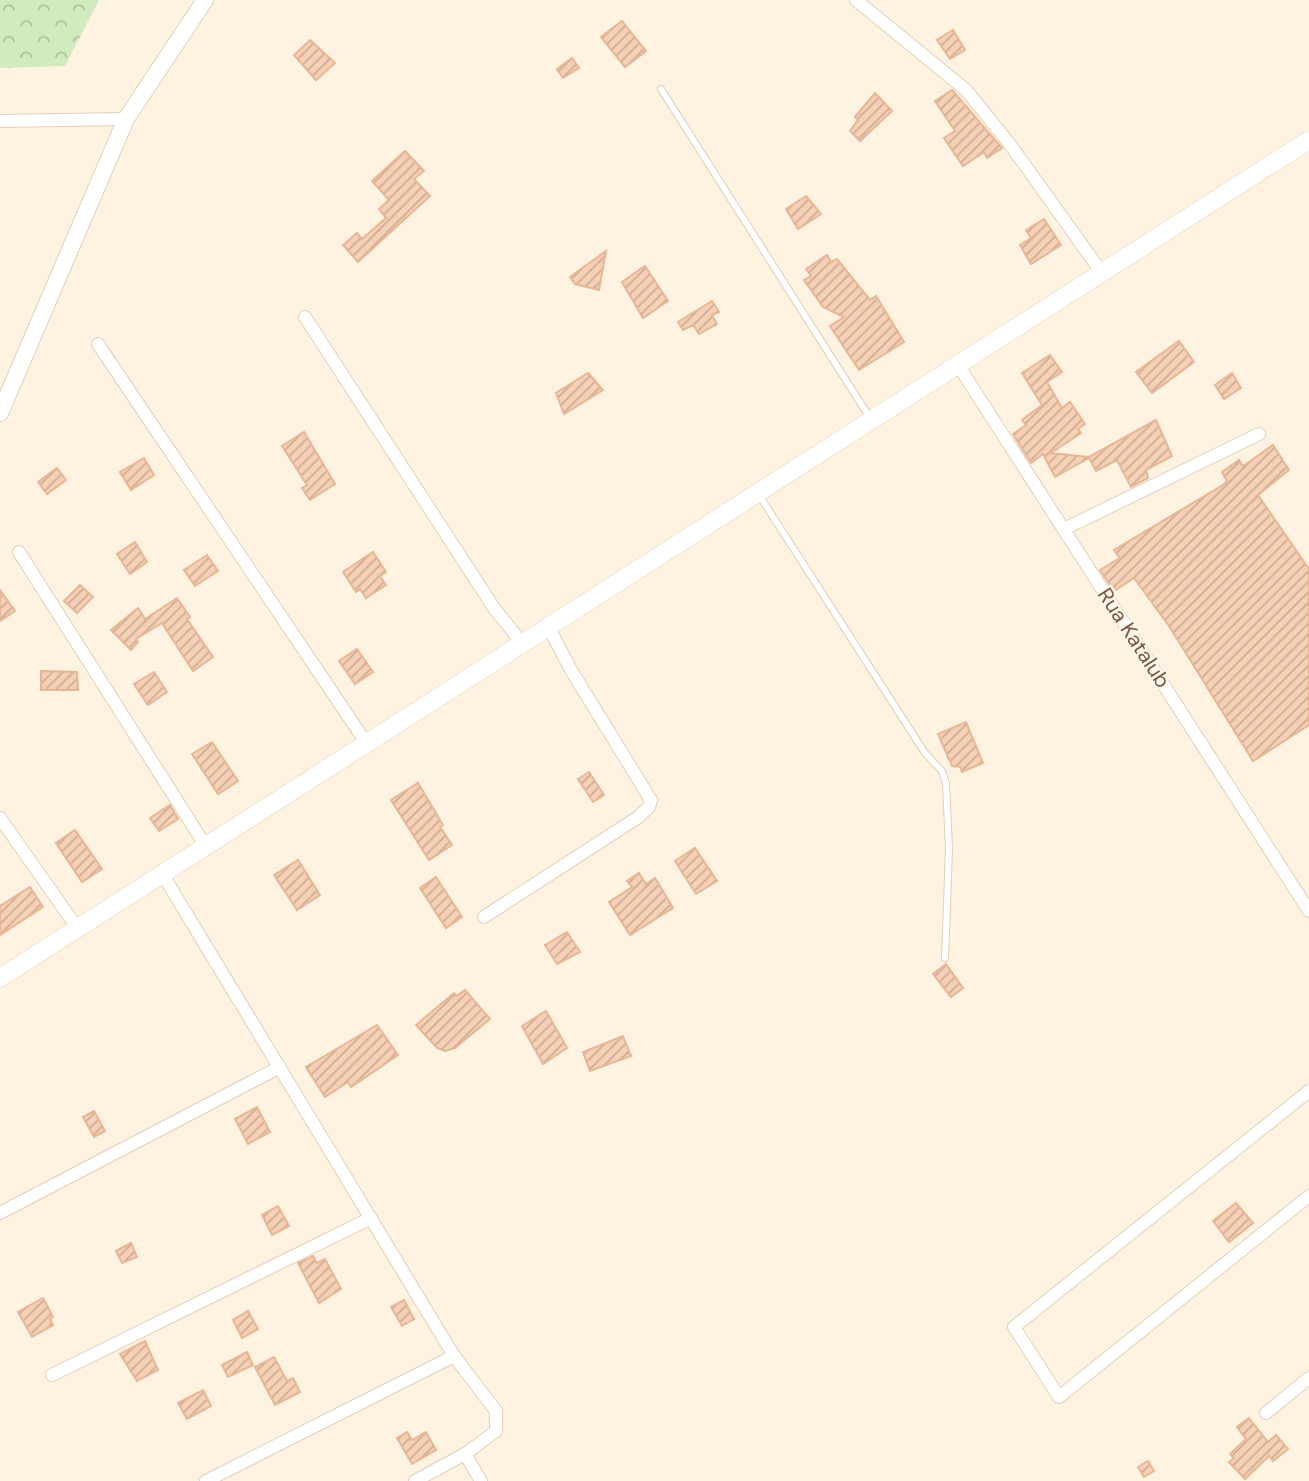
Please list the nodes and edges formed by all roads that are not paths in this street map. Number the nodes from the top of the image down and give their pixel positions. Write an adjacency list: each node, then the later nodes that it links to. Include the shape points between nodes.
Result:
1 (205, 0): 4 (street)
2 (856, 0): 7 (street, via 966,90)
3 (661, 89): 12 (lane)
4 (125, 119): 5 (street); 11 (street)
5 (0, 121)
6 (1309, 140): 7 (main road)
7 (1101, 274): 10 (main road)
8 (305, 317): 18 (street, via 494,608)
9 (98, 344): 19 (street)
10 (958, 365): 12 (main road); 15 (street, Rua Katalub)
11 (0, 413)
12 (872, 421): 14 (main road)
13 (1259, 434): 15 (street)
14 (758, 493): 17 (main road); 26 (lane, via 925,753 943,771 949,849)
15 (1064, 529): 23 (street, Rua Katalub)
16 (19, 552): 21 (street)
17 (549, 628): 18 (main road); 24 (street, via 651,800 637,818)
18 (522, 643): 19 (main road)
19 (368, 744): 21 (main road)
20 (0, 818): 25 (street)
21 (206, 848): 22 (main road)
22 (163, 875): 25 (main road); 28 (street)
23 (1309, 911)
24 (484, 917)
25 (78, 929): 27 (main road)
26 (945, 958)
27 (0, 978)
28 (279, 1067): 31 (street); 32 (street)
29 (1309, 1091): 30 (street, via 1014,1327 1059,1397)
30 (1309, 1196)
31 (0, 1213)
32 (371, 1218): 33 (street); 34 (street)
33 (454, 1356): 37 (street, via 496,1411 498,1422 496,1431); 38 (street)
34 (52, 1375)
35 (1309, 1378): 36 (street)
36 (1266, 1413)
37 (465, 1454): 39 (street); 40 (street)
38 (206, 1481)
39 (415, 1481)
40 (481, 1481)

